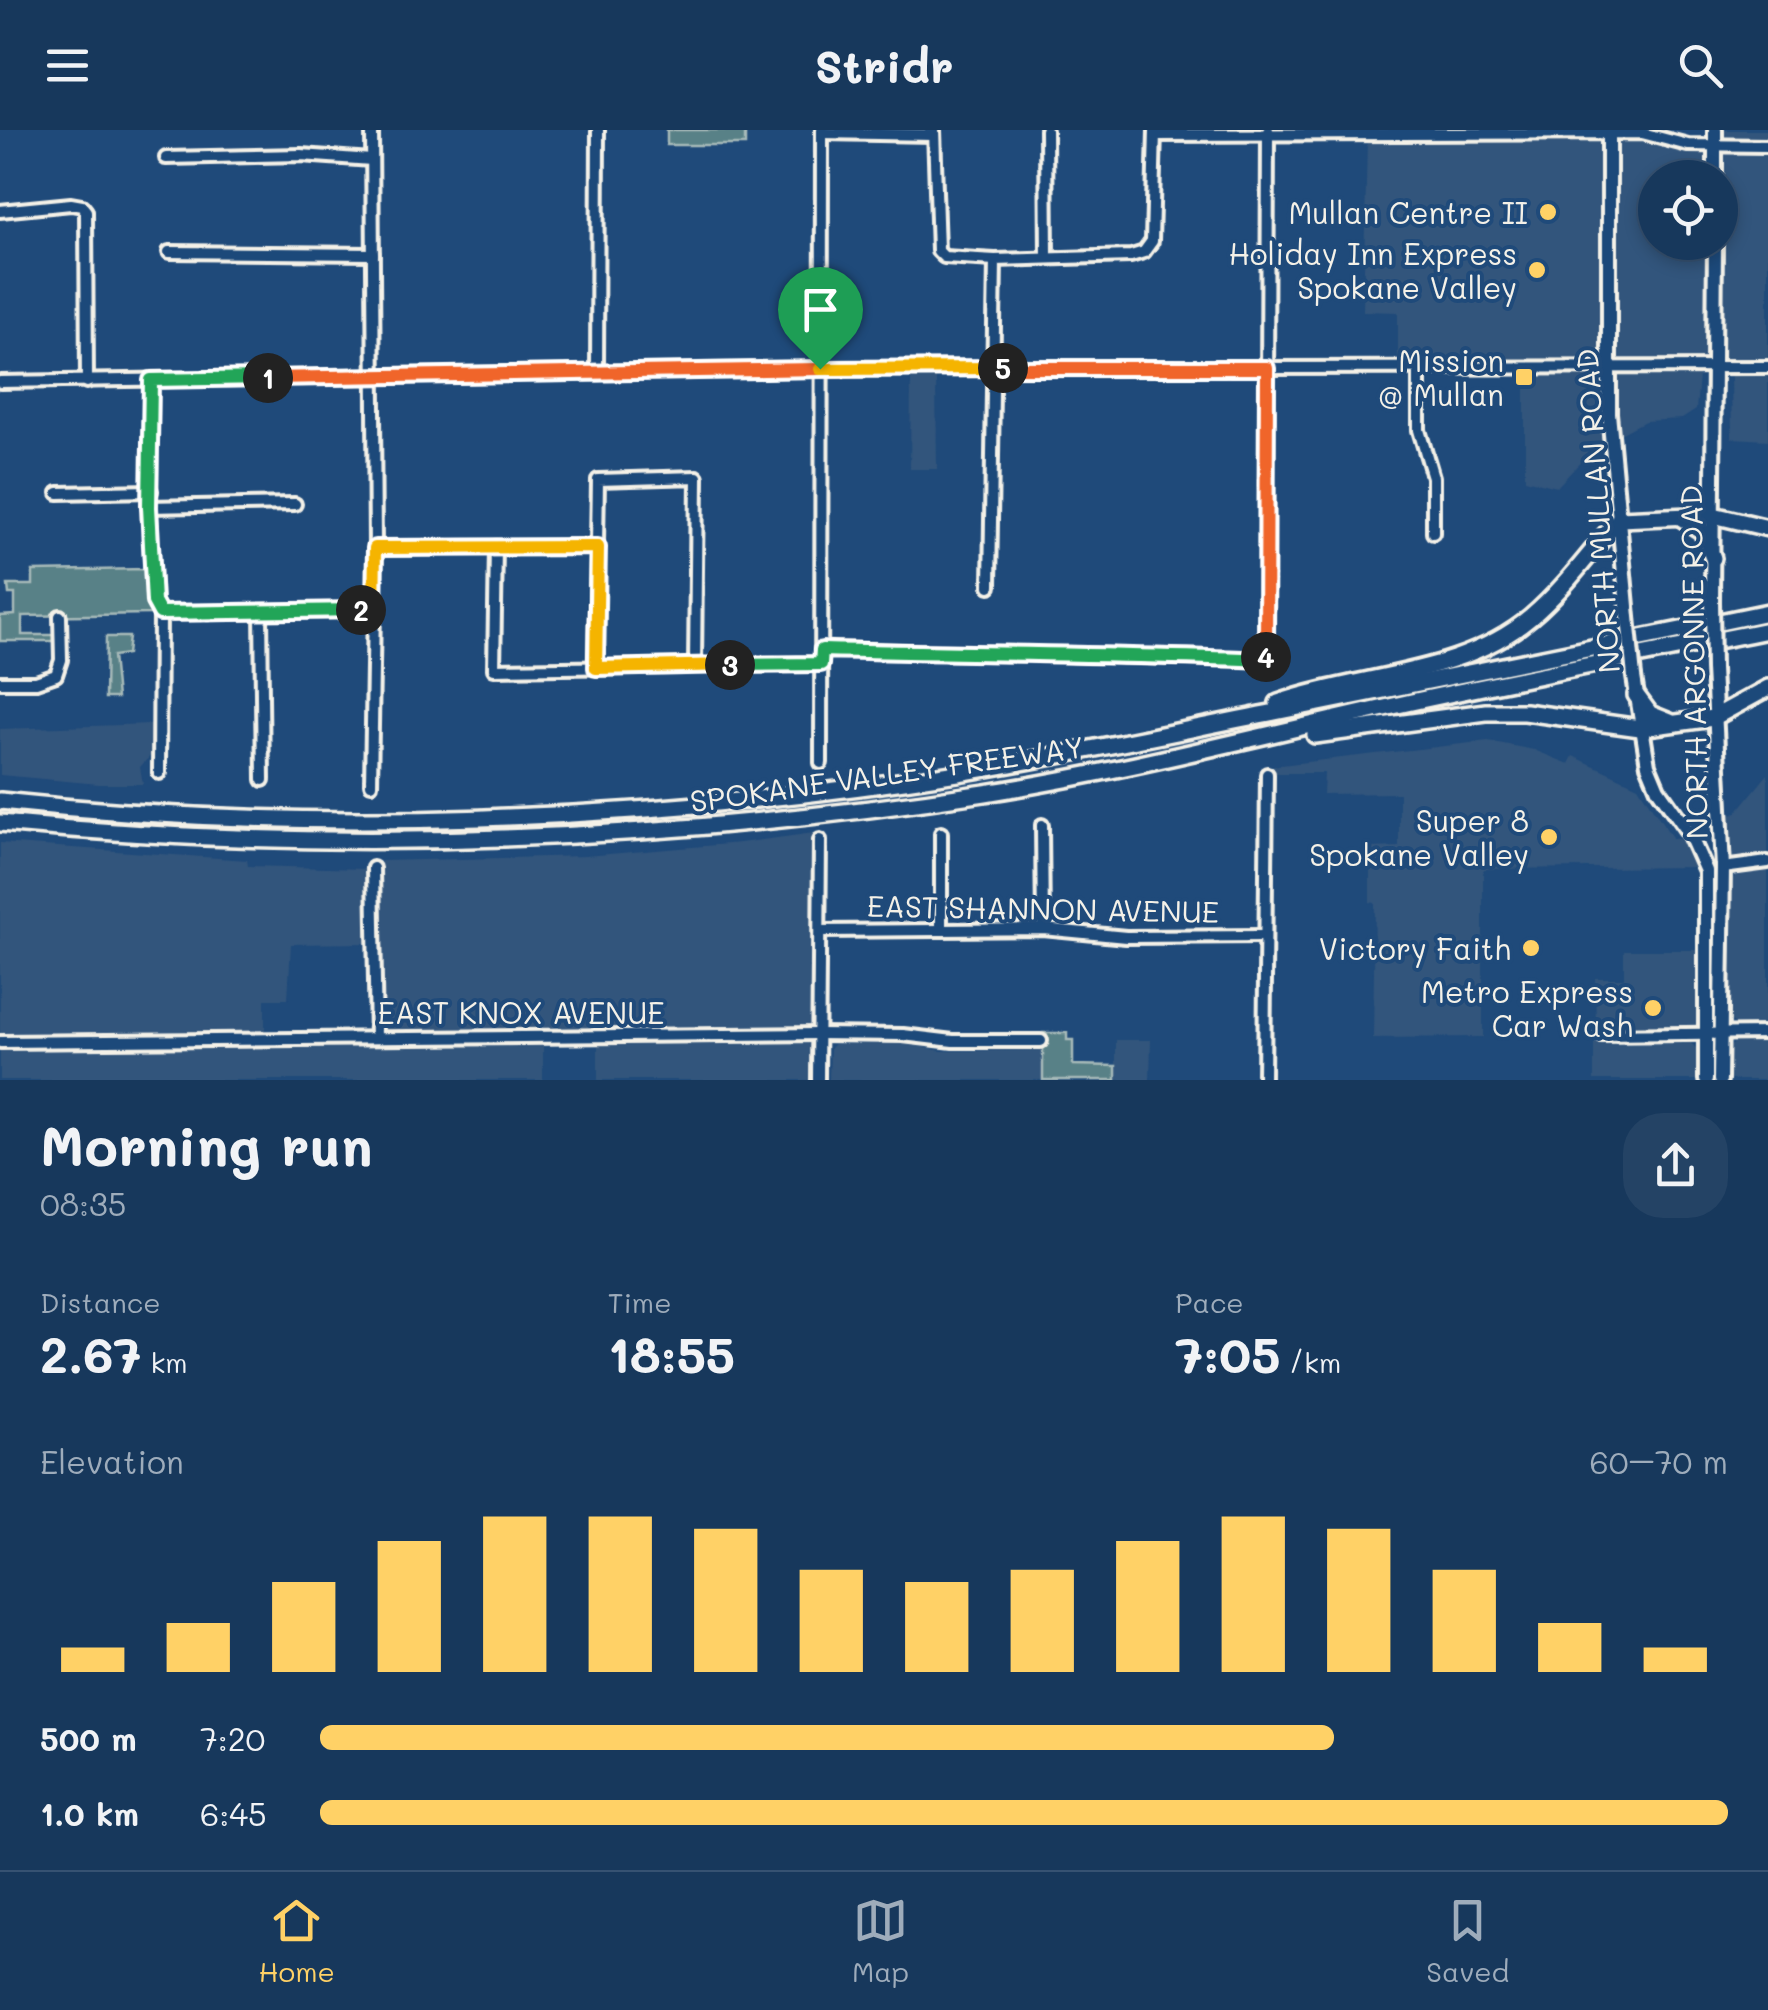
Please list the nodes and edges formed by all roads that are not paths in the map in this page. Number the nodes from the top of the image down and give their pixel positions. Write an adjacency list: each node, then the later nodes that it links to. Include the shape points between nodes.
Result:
1 (372, 130): 14 (street)
2 (598, 130): 29 (street)
3 (1046, 130): 19 (street)
4 (1715, 130): 11 (main road)
5 (822, 131): 6 (street); 28 (street)
6 (934, 132): 20 (street, via 938,251)
7 (1155, 132): 8 (street); 19 (street, via 1152,241 1144,252)
8 (1268, 132): 9 (street); 24 (street)
9 (1546, 132): 10 (street)
10 (1609, 132): 11 (street); 26 (main road, NORTH MULLAN ROAD)
11 (1715, 146): 12 (street); 15 (main road)
12 (1768, 146)
13 (166, 158): 14 (street)
14 (372, 160): 18 (street)
15 (1715, 160)
16 (0, 211): 33 (street, via 82,206 88,222)
17 (169, 252): 18 (street)
18 (374, 254): 30 (street)
19 (1048, 258): 20 (street)
20 (995, 260): 23 (street)
21 (1715, 260): 27 (main road, NORTH ARGONNE ROAD)
22 (1768, 367): 27 (street)
23 (992, 368): 24 (street); 28 (street); 47 (street)
24 (1267, 368): 25 (street); 54 (street, via 1266,660)
25 (1419, 368): 26 (street); 42 (street, via 1419,430 1433,477)
26 (1609, 368): 27 (street); 40 (main road, NORTH MULLAN ROAD)
27 (1715, 368): 38 (main road, NORTH ARGONNE ROAD)
28 (820, 369): 29 (street); 54 (street)
29 (597, 374): 30 (street)
30 (375, 376): 31 (street); 45 (street)
31 (151, 380): 33 (street); 34 (street)
32 (0, 382): 33 (street)
33 (87, 382)
34 (151, 492): 35 (street); 37 (street)
35 (58, 493)
36 (295, 504): 37 (street)
37 (149, 507): 51 (street)
38 (1713, 515): 39 (highway); 41 (highway); 46 (main road, NORTH ARGONNE ROAD)
39 (1679, 516): 40 (highway); 46 (highway, via 1702,531)
40 (1619, 519): 60 (main road, NORTH MULLAN ROAD, bridge); 62 (highway, via 1532,617 1492,643)
41 (1768, 528)
42 (1433, 533)
43 (496, 547): 44 (street); 45 (street); 57 (street, via 494,669)
44 (598, 547): 56 (street, via 598,480 696,477); 57 (street)
45 (375, 548): 48 (street)
46 (1713, 558): 61 (main road, NORTH ARGONNE ROAD, bridge)
47 (990, 586)
48 (374, 610): 49 (street); 70 (street)
49 (261, 612): 51 (street); 69 (street)
50 (1768, 612): 62 (highway, SPOKANE VALLEY FREEWAY)
51 (160, 613): 67 (street)
52 (60, 616): 58 (street, via 56,675)
53 (1768, 630): 65 (highway, SPOKANE VALLEY FREEWAY)
54 (822, 650): 55 (street)
55 (821, 664): 56 (street); 66 (street)
56 (694, 665): 57 (street)
57 (596, 668)
58 (0, 682)
59 (1768, 688): 61 (highway)
60 (1636, 694): 63 (highway, via 1650,714); 64 (main road, NORTH MULLAN ROAD)
61 (1713, 718): 63 (highway); 79 (main road, NORTH ARGONNE ROAD)
62 (1217, 724): 71 (highway, SPOKANE VALLEY FREEWAY, via 953,774 548,815 252,818)
63 (1674, 724): 64 (highway)
64 (1640, 728): 65 (highway, via 1486,712); 77 (main road, NORTH MULLAN ROAD, via 1652,778)
65 (1226, 747): 72 (highway, SPOKANE VALLEY FREEWAY, via 895,806 626,833 380,842 157,836)
66 (821, 763)
67 (159, 773)
68 (1267, 774): 84 (street)
69 (263, 780)
70 (371, 784)
71 (0, 800)
72 (0, 823)
73 (1042, 825): 80 (street)
74 (941, 833): 81 (street)
75 (820, 840): 82 (street)
76 (1768, 862): 79 (street)
77 (1704, 867): 83 (main road, NORTH MULLAN ROAD, via 1715,880); 87 (main road, NORTH ARGONNE ROAD)
78 (373, 868): 89 (street)
79 (1723, 868): 83 (main road, NORTH ARGONNE ROAD)
80 (1043, 929): 81 (street, EAST SHANNON AVENUE); 84 (street, EAST SHANNON AVENUE, via 1126,937)
81 (941, 930): 82 (street, EAST SHANNON AVENUE)
82 (820, 931): 86 (street)
83 (1723, 934): 87 (main road, NORTH ARGONNE ROAD)
84 (1265, 936): 93 (street)
85 (1768, 1033): 87 (street)
86 (818, 1034): 89 (street, EAST KNOX AVENUE); 90 (street, EAST KNOX AVENUE); 92 (street)
87 (1714, 1034): 88 (street); 94 (main road, NORTH ARGONNE ROAD); 95 (main road, NORTH ARGONNE ROAD)
88 (1601, 1035)
89 (376, 1038): 91 (street, EAST KNOX AVENUE)
90 (1041, 1041)
91 (0, 1042)
92 (818, 1080)
93 (1264, 1080)
94 (1706, 1080)
95 (1720, 1080)

